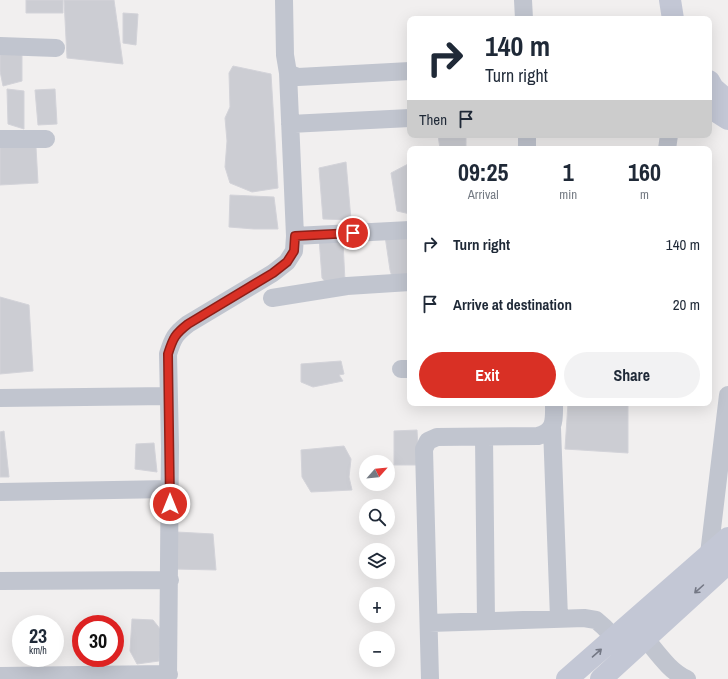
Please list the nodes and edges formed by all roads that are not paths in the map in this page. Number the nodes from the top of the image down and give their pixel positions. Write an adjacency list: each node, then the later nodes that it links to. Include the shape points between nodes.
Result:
1 (284, 0): 11 (street, via 285,55)
2 (523, 0): 5 (street)
3 (670, 0): 6 (street)
4 (684, 0): 7 (street)
5 (524, 16)
6 (673, 16)
7 (686, 16)
8 (0, 46): 9 (street)
9 (56, 48)
10 (407, 71): 11 (street, via 298,76)
11 (288, 73): 17 (street)
12 (712, 86): 13 (street)
13 (728, 101)
14 (712, 105): 16 (street)
15 (407, 118): 17 (street)
16 (728, 119)
17 (290, 124): 21 (street)
18 (0, 139): 19 (street)
19 (46, 139)
20 (407, 230): 21 (street)
21 (295, 236): 25 (street, via 294,251 287,262 178,332 168,354)
22 (407, 282): 23 (street, via 347,286)
23 (272, 298)
24 (728, 395): 33 (street)
25 (170, 396): 26 (street); 30 (street)
26 (0, 398)
27 (554, 406): 28 (street)
28 (552, 428): 29 (street, via 546,434 538,436); 36 (street)
29 (484, 437): 37 (street); 38 (street, via 437,437 428,441 424,449)
30 (170, 489): 31 (street); 34 (street)
31 (0, 492)
32 (728, 538): 33 (street)
33 (722, 565): 39 (street, one-way to 39); 40 (street)
34 (170, 580): 35 (street); 41 (street)
35 (0, 581)
36 (559, 618): 37 (street); 40 (street, via 596,620)
37 (486, 621): 38 (street)
38 (429, 623): 43 (street)
39 (645, 638): 40 (street); 46 (street, via 681,677)
40 (622, 646): 44 (street, one-way to 40); 45 (street)
41 (169, 676): 42 (street)
42 (10, 677)
43 (430, 679)
44 (567, 679)
45 (601, 679)
46 (687, 679)

